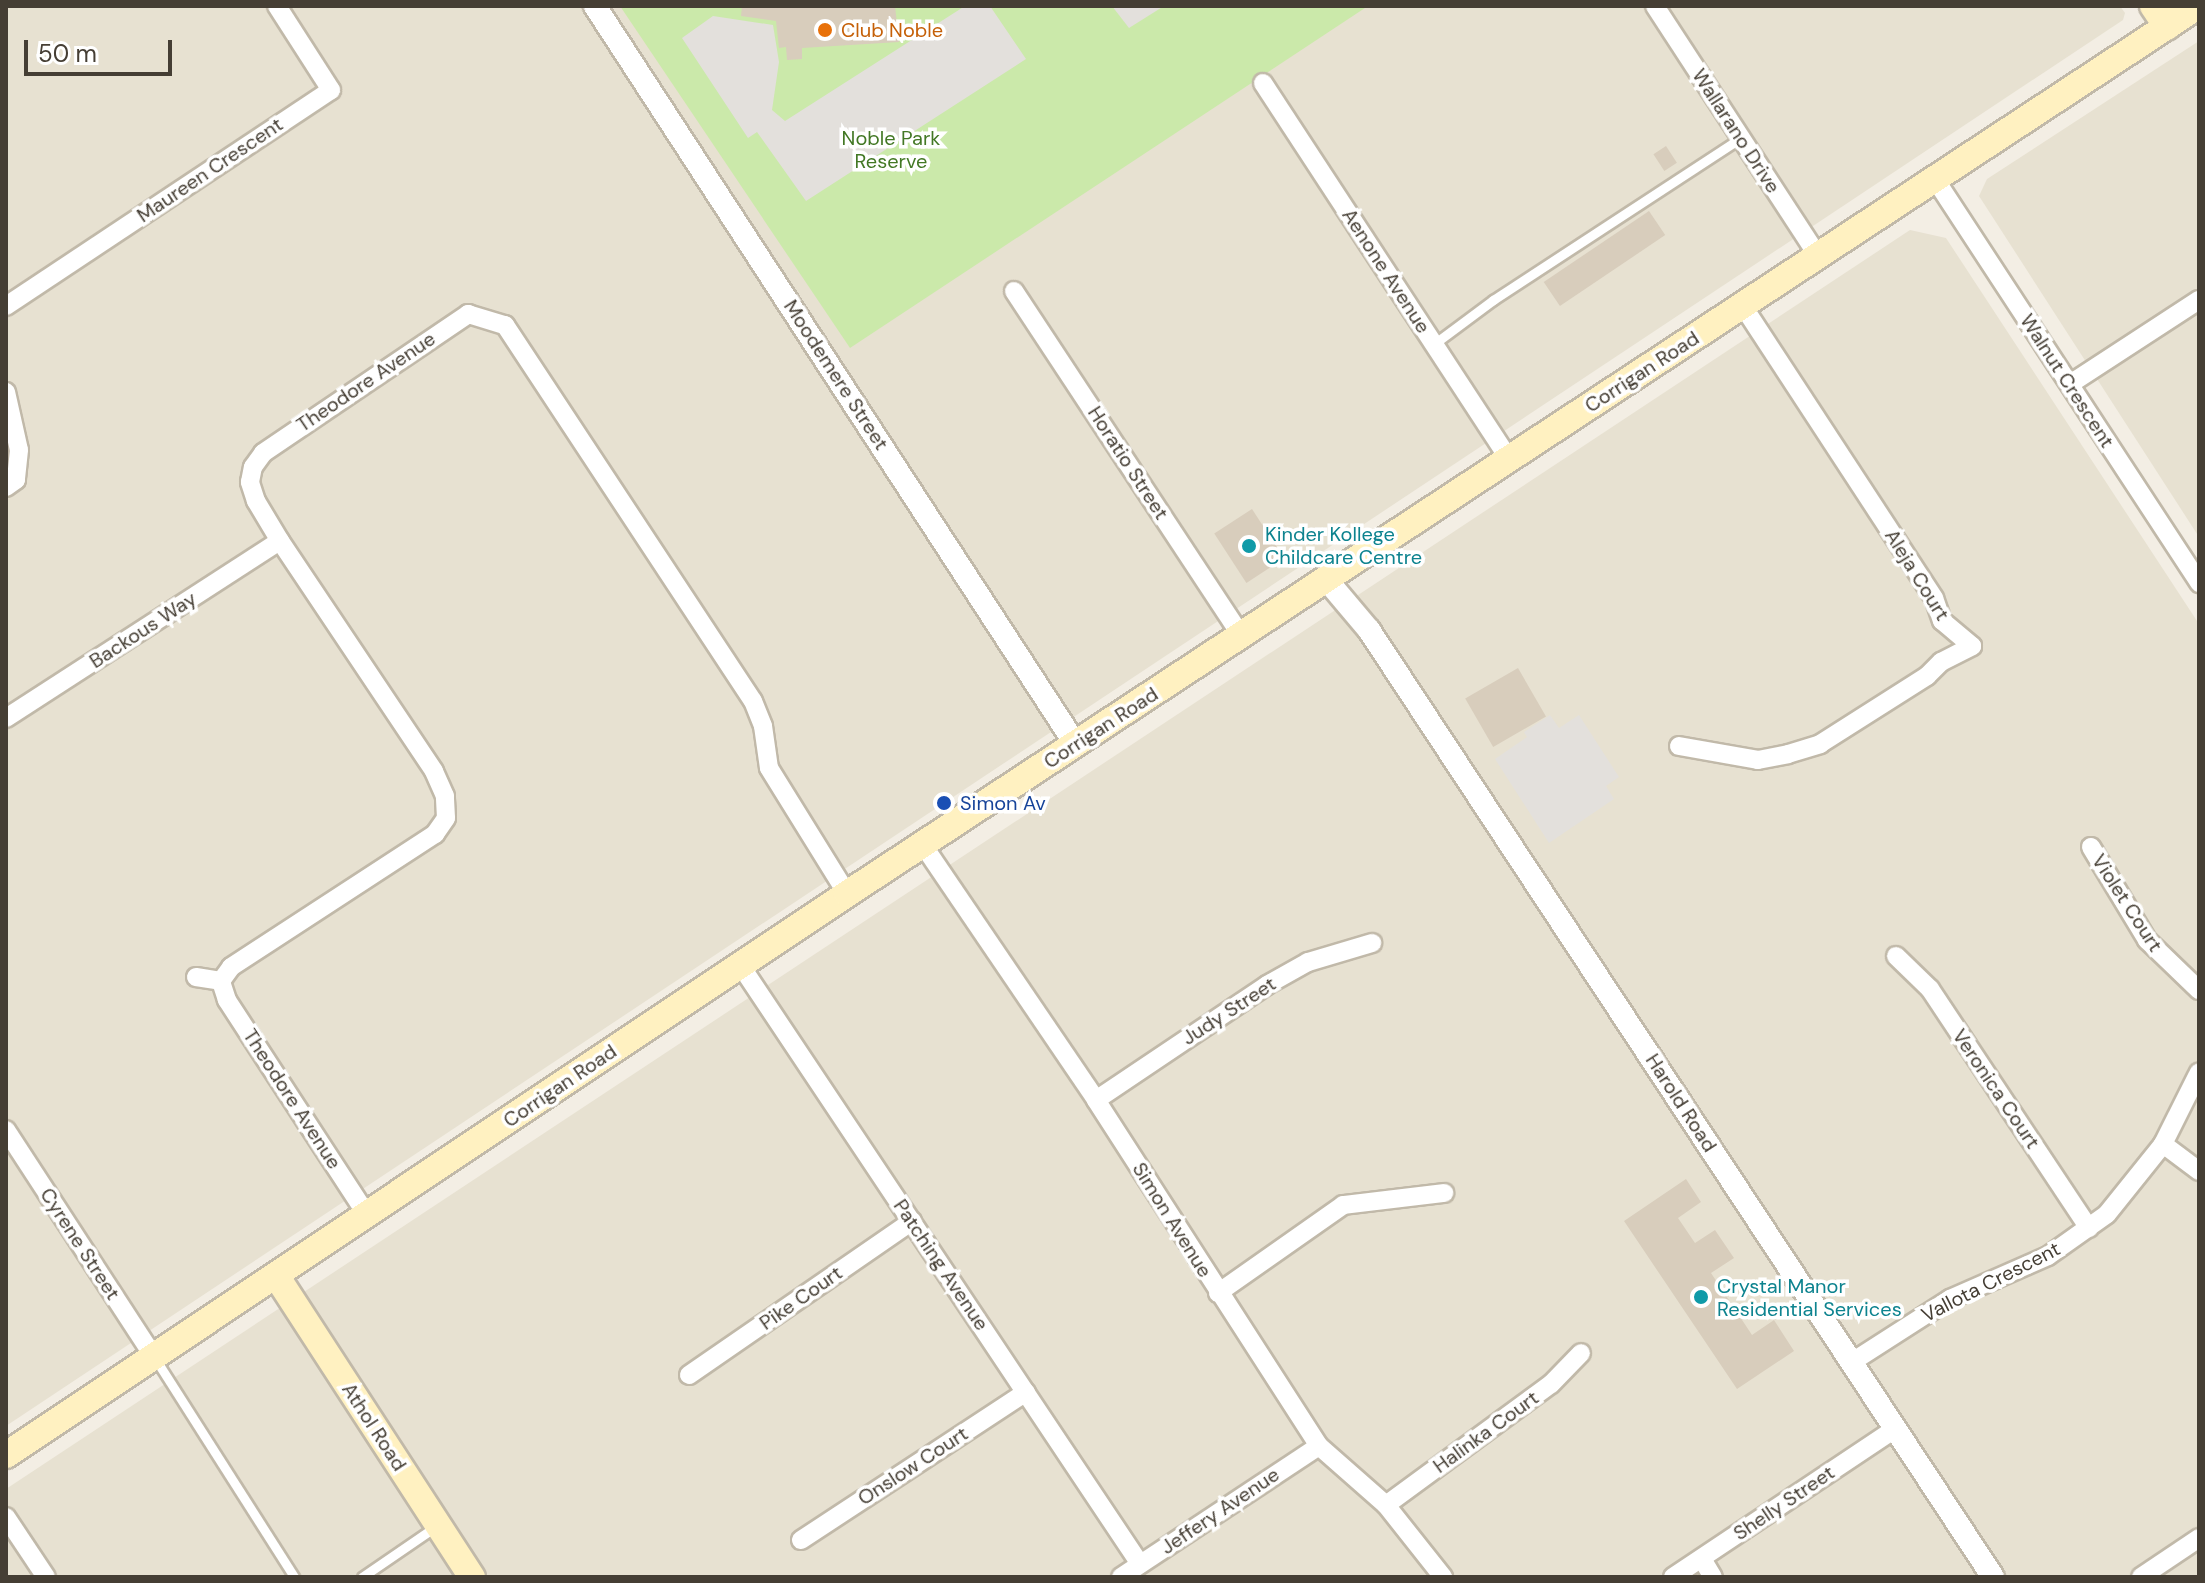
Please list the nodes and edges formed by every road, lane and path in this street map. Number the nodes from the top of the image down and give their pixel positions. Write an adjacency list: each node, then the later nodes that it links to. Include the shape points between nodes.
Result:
1 (277, 6): 12 (street, Maureen Crescent, via 331,90)
2 (595, 6): 24 (street, Moodemere Street)
3 (1655, 6): 7 (street, Wallarano Drive)
4 (2198, 6): 5 (main road, Corrigan Road)
5 (2160, 17): 8 (main road, Corrigan Road)
6 (1263, 83): 14 (street, Aenone Avenue)
7 (1741, 138): 9 (street, Wallarano Drive); 14 (lane)
8 (1935, 179): 9 (main road, Corrigan Road); 15 (street, Walnut Crescent)
9 (1818, 256): 13 (main road, Corrigan Road)
10 (1014, 291): 22 (street, Horatio Street)
11 (2199, 300): 15 (street)
12 (6, 306)
13 (1743, 306): 17 (main road, Corrigan Road); 25 (street, Aleja Court, via 1934,598 1942,621 1972,646 1820,744 1758,760)
14 (1434, 344): 17 (street, Aenone Avenue)
15 (2070, 384): 21 (street, Walnut Crescent)
16 (6, 392): 18 (street, via 19,450 16,480)
17 (1509, 459): 20 (main road, Corrigan Road)
18 (6, 487)
19 (280, 541): 23 (street, Backous Way); 28 (street, Theodore Avenue, via 250,482 263,453 468,314 505,325 753,701 769,768); 33 (street, Theodore Avenue, via 434,771 445,796 446,818 414,851 231,967)
20 (1333, 574): 22 (main road, Corrigan Road); 48 (street, Harold Road)
21 (2199, 583)
22 (1241, 635): 24 (main road, Corrigan Road)
23 (6, 718)
24 (1076, 745): 26 (main road, Corrigan Road)
25 (1679, 746)
26 (923, 845): 28 (main road, Corrigan Road); 36 (street, Simon Avenue)
27 (2091, 847): 34 (street, Violet Court, via 2147,940)
28 (847, 894): 31 (main road, Corrigan Road)
29 (1372, 943): 36 (street, Judy Street, via 1308,962 1267,985)
30 (1896, 956): 43 (street, Veronica Court, via 1930,989)
31 (741, 966): 41 (main road, Corrigan Road); 42 (street, Patching Avenue)
32 (196, 977): 33 (street)
33 (221, 981): 41 (street, Theodore Avenue, via 227,1000)
34 (2199, 990)
35 (2199, 1072): 38 (street, Vallota Crescent)
36 (1096, 1100): 45 (street, Simon Avenue)
37 (6, 1130): 47 (street, Cyrene Street)
38 (2163, 1144): 39 (street); 43 (street, Vallota Crescent, via 2123,1199)
39 (2199, 1171)
40 (1444, 1193): 45 (street, via 1343,1205)
41 (367, 1215): 44 (main road, Corrigan Road)
42 (912, 1221): 49 (street, Pike Court); 50 (street, Patching Avenue)
43 (2089, 1228): 48 (street, Vallota Crescent, via 2029,1266 1950,1299)
44 (277, 1277): 47 (main road, Corrigan Road); 56 (main road, Athol Road)
45 (1218, 1293): 52 (street, Simon Avenue)
46 (1581, 1353): 54 (street, Halinka Court, via 1551,1384)
47 (154, 1357): 53 (main road, Corrigan Road); 62 (lane)
48 (1852, 1362): 51 (street, Harold Road)
49 (689, 1375)
50 (1026, 1392): 58 (street, Onslow Court); 60 (street, Patching Avenue)
51 (1895, 1429): 59 (street, Shelly Street); 69 (street, Harold Road)
52 (1319, 1446): 54 (street, Simon Avenue); 60 (street, Jeffery Avenue)
53 (6, 1455)
54 (1386, 1505): 66 (street, Simon Avenue)
55 (6, 1517): 61 (street)
56 (438, 1525): 63 (lane); 64 (main road, Athol Road)
57 (2199, 1538): 70 (street)
58 (801, 1540)
59 (1702, 1559): 67 (street, Shelly Street); 68 (street)
60 (1140, 1564): 65 (street, Jeffery Avenue)
61 (46, 1577)
62 (294, 1577)
63 (362, 1577)
64 (472, 1577)
65 (1121, 1577)
66 (1443, 1577)
67 (1673, 1577)
68 (1713, 1577)
69 (1993, 1577)
70 (2141, 1577)

